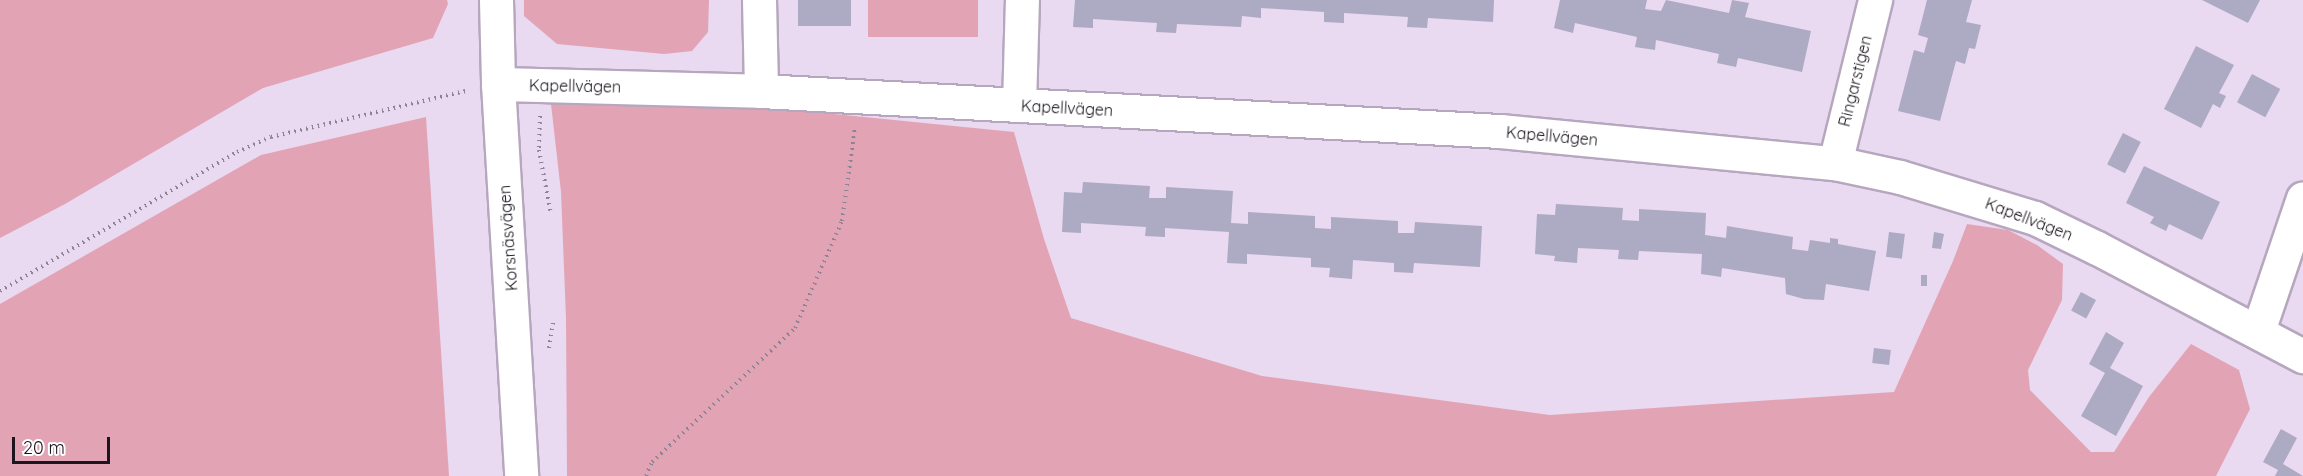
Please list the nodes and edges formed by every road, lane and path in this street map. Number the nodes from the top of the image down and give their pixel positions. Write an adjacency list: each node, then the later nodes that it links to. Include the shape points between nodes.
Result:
1 (496, 0): 5 (street, Korsnäsvägen)
2 (759, 0): 7 (street)
3 (1022, 0): 9 (street)
4 (1875, 0): 10 (street, Ringarstigen)
5 (498, 84): 6 (street, Kapellvägen); 13 (path, via 271,137 237,152); 16 (street, Korsnäsvägen)
6 (540, 86): 7 (street, Kapellvägen); 12 (path, via 539,150)
7 (761, 91): 8 (street, Kapellvägen)
8 (859, 97): 9 (street, Kapellvägen); 17 (path, via 842,221 795,328 690,424 652,462)
9 (1019, 105): 10 (street, Kapellvägen, via 1500,131)
10 (1835, 163): 14 (street, Kapellvägen, via 1900,177 2035,218)
11 (2303, 198): 14 (street)
12 (551, 214)
13 (0, 291)
14 (2258, 331): 15 (street, Kapellvägen)
15 (2303, 356)
16 (521, 476)
17 (646, 476)

